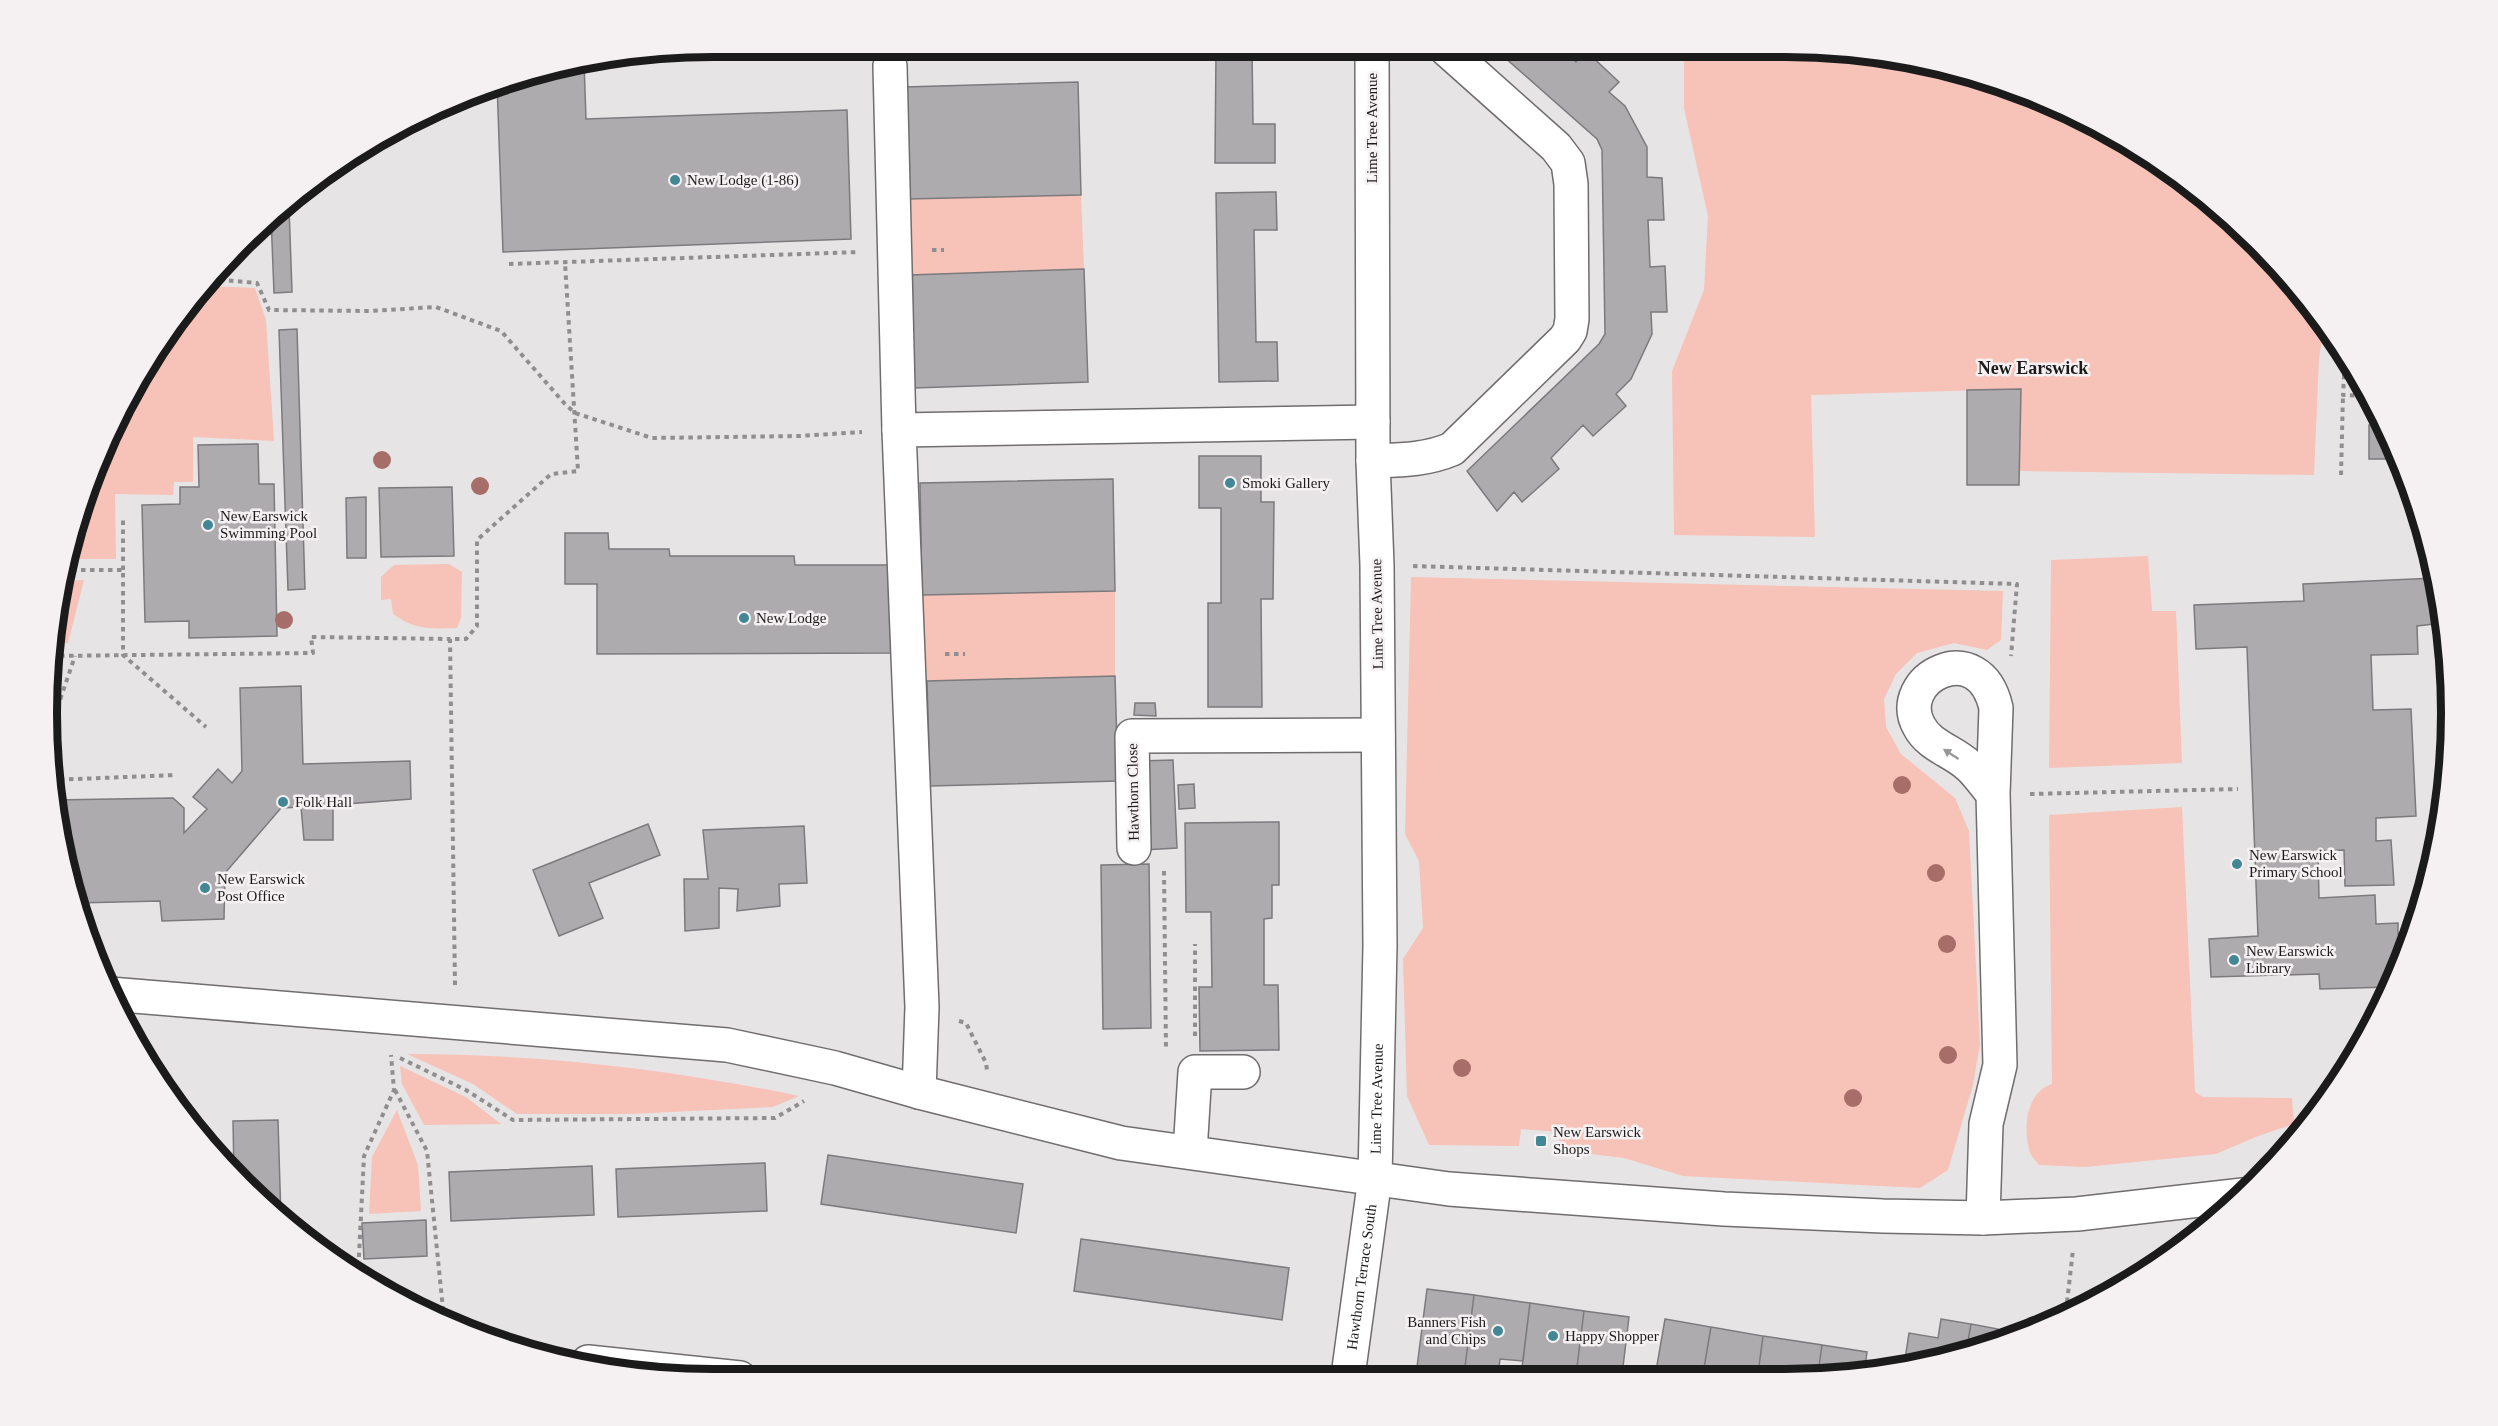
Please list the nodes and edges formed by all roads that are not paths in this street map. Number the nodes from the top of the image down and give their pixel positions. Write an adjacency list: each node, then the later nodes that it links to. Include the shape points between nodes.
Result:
1 (1372, 57): 4 (street, Lime Tree Avenue)
2 (1455, 57): 6 (street, via 1556,147 1568,163 1570,331 1452,449 1415,460)
3 (890, 66): 5 (street)
4 (1373, 422): 5 (street); 6 (street, Lime Tree Avenue)
5 (899, 430): 12 (street, via 922,1007)
6 (1373, 461): 7 (street, Lime Tree Avenue)
7 (1378, 735): 9 (street, Hawthorn Close, via 1132,736); 14 (street, Lime Tree Avenue)
8 (1993, 794): 8 (street, one-way to 8, via 1969,766 1925,736 1917,724 1917,695 1934,674 1948,669 1975,673 1993,694); 16 (street, via 2000,1065 1986,1124)
9 (1134, 848)
10 (123, 999): 12 (street, via 728,1045 835,1068)
11 (1243, 1072): 13 (street, via 1195,1072)
12 (919, 1092): 13 (street, via 1121,1143)
13 (1190, 1152): 14 (street)
14 (1376, 1178): 16 (street, via 1449,1189 1724,1209); 17 (street, Hawthorn Terrace South)
15 (2228, 1197): 16 (street, via 2077,1214)
16 (1983, 1218)
17 (1349, 1369)

